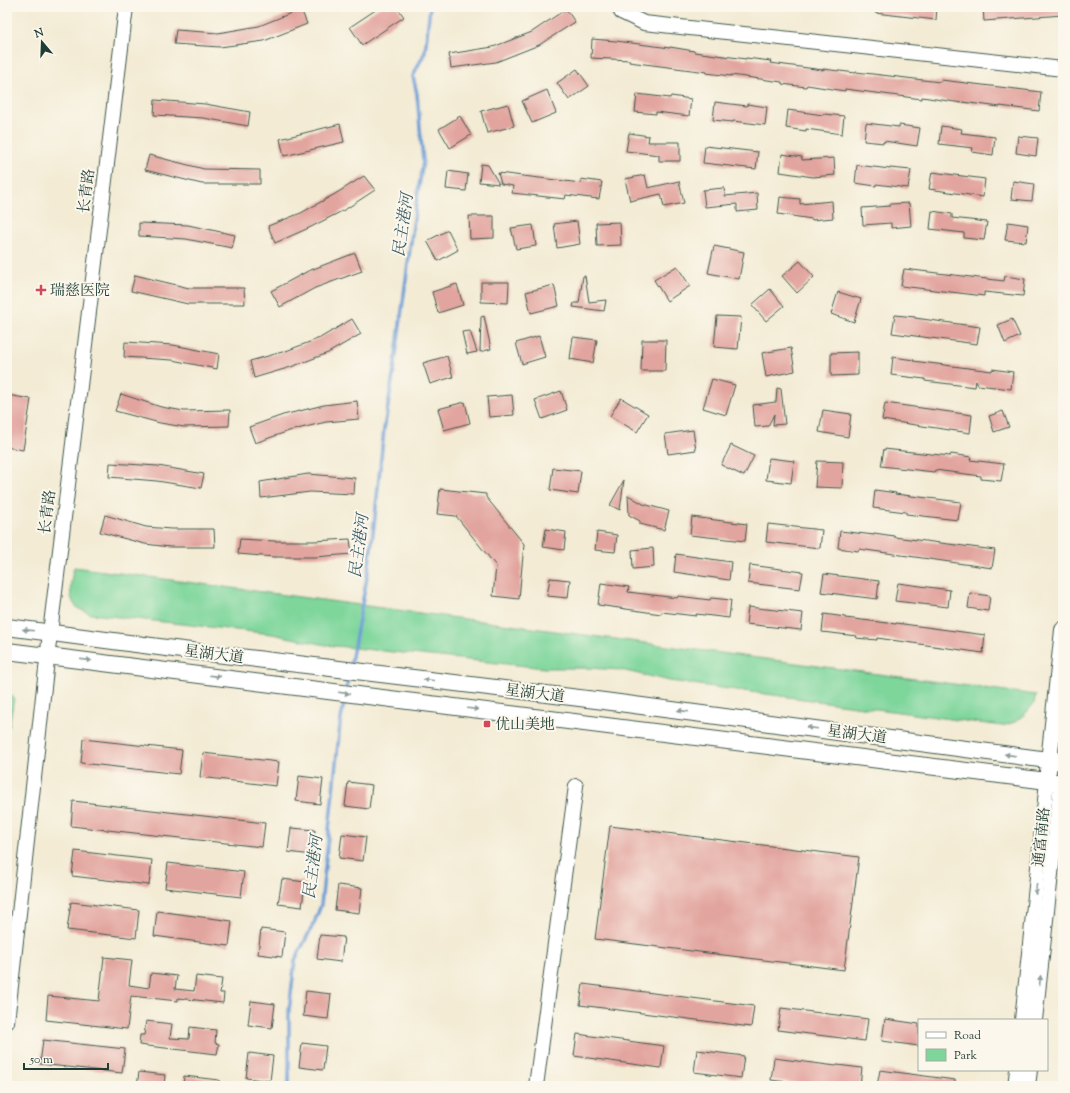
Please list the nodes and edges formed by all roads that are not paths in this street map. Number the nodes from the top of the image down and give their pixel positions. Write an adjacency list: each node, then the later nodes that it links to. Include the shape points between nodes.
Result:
1 (126, 7): 6 (street, 长青路)
2 (619, 7): 3 (street, via 621,12 644,23)
3 (1063, 69)
4 (7, 627): 6 (main road, 星湖大道, one-way to 4)
5 (1063, 630): 9 (main road, 通富南路)
6 (50, 633): 8 (street, 长青路); 9 (main road, 星湖大道, one-way to 6, via 612,702)
7 (7, 651): 8 (main road, 星湖大道)
8 (47, 655): 10 (main road, 星湖大道, one-way to 10); 14 (street, 长青路)
9 (1056, 761): 10 (main road, 通富南路)
10 (1059, 780): 12 (street, 通富南路, one-way to 12); 13 (street, 通富南路, one-way to 10)
11 (576, 786): 17 (street)
12 (1022, 1019)
13 (1035, 1019)
14 (7, 1022)
15 (1017, 1071): 18 (street)
16 (1030, 1071): 19 (street)
17 (536, 1086)
18 (1015, 1086)
19 (1028, 1086)

